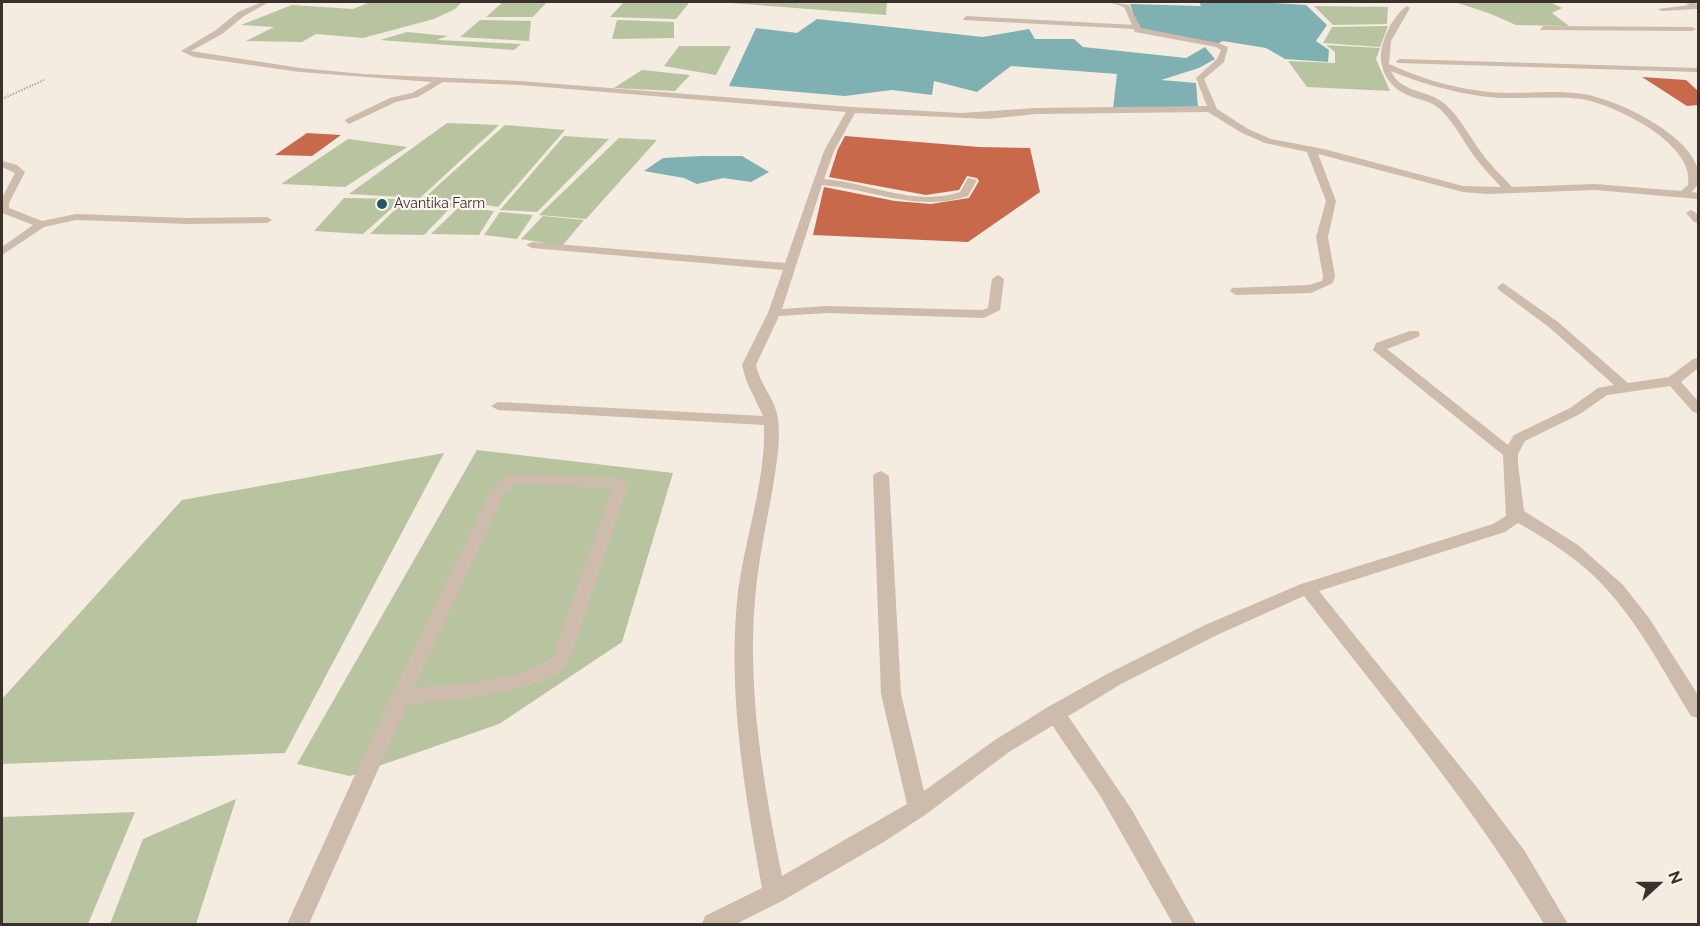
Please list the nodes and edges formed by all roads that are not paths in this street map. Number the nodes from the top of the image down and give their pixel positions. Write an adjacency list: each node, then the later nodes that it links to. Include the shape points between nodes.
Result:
1 (266, 2): 14 (street, via 185,51 300,70)
2 (1112, 2): 8 (street, via 1127,6)
3 (1688, 2): 5 (street, via 1698,7 1660,10)
4 (1407, 8): 12 (street, via 1389,35 1382,60)
5 (1668, 15)
6 (966, 18): 8 (street)
7 (1676, 20): 10 (street)
8 (1135, 27): 16 (street, via 1225,49 1221,60 1200,78)
9 (1543, 28): 10 (street)
10 (1695, 31)
11 (1400, 61): 13 (street)
12 (1385, 65): 22 (street, via 1401,88 1443,106); 23 (street, via 1412,77 1482,94 1577,96 1609,104 1646,123 1683,151 1694,171 1693,186)
13 (1698, 70)
14 (440, 80): 15 (street); 17 (street, via 416,95 393,100)
15 (852, 110): 16 (street, via 982,116 1036,111); 21 (street, via 830,151)
16 (1213, 110): 18 (street, via 1259,138)
17 (349, 121)
18 (1311, 149): 22 (street, via 1463,189); 32 (street, via 1331,201 1322,237 1327,283 1311,289)
19 (2, 164): 26 (street, via 20,172 4,210)
20 (972, 180): 21 (street, via 964,194 934,199 901,198)
21 (820, 182): 29 (street)
22 (1508, 189): 23 (street, via 1588,187)
23 (1683, 194): 24 (street)
24 (1698, 196)
25 (267, 220): 26 (street, via 76,217)
26 (41, 224): 28 (street)
27 (532, 245): 29 (street)
28 (2, 252)
29 (790, 267): 33 (street)
30 (998, 279): 33 (street, via 994,310 984,314 840,308)
31 (1503, 287): 37 (street, via 1554,325)
32 (1236, 291)
33 (774, 313): 40 (street, via 749,365)
34 (1414, 334): 41 (street, via 1381,346 1380,350)
35 (1698, 363): 36 (street)
36 (1673, 381): 37 (street); 39 (street)
37 (1624, 387): 41 (street, via 1595,394 1575,411 1523,434)
38 (498, 406): 40 (street)
39 (1698, 409)
40 (771, 421): 49 (street, via 768,471 745,616 744,688 752,779)
41 (1511, 454): 43 (street)
42 (881, 476): 48 (street, via 891,694)
43 (1516, 514): 44 (street, via 1499,528); 46 (street, via 1569,546 1608,580 1650,634)
44 (1307, 588): 47 (street, via 1211,630); 53 (street, via 1467,791 1516,857)
45 (400, 698): 45 (street, via 505,483 513,479 620,486 563,654 555,665 518,680); 50 (street)
46 (1698, 711)
47 (1055, 714): 48 (street, via 1002,746); 52 (street, via 1115,799)
48 (918, 808): 49 (street)
49 (774, 893): 51 (street)
50 (298, 924)
51 (713, 924)
52 (1185, 924)
53 (1557, 924)

